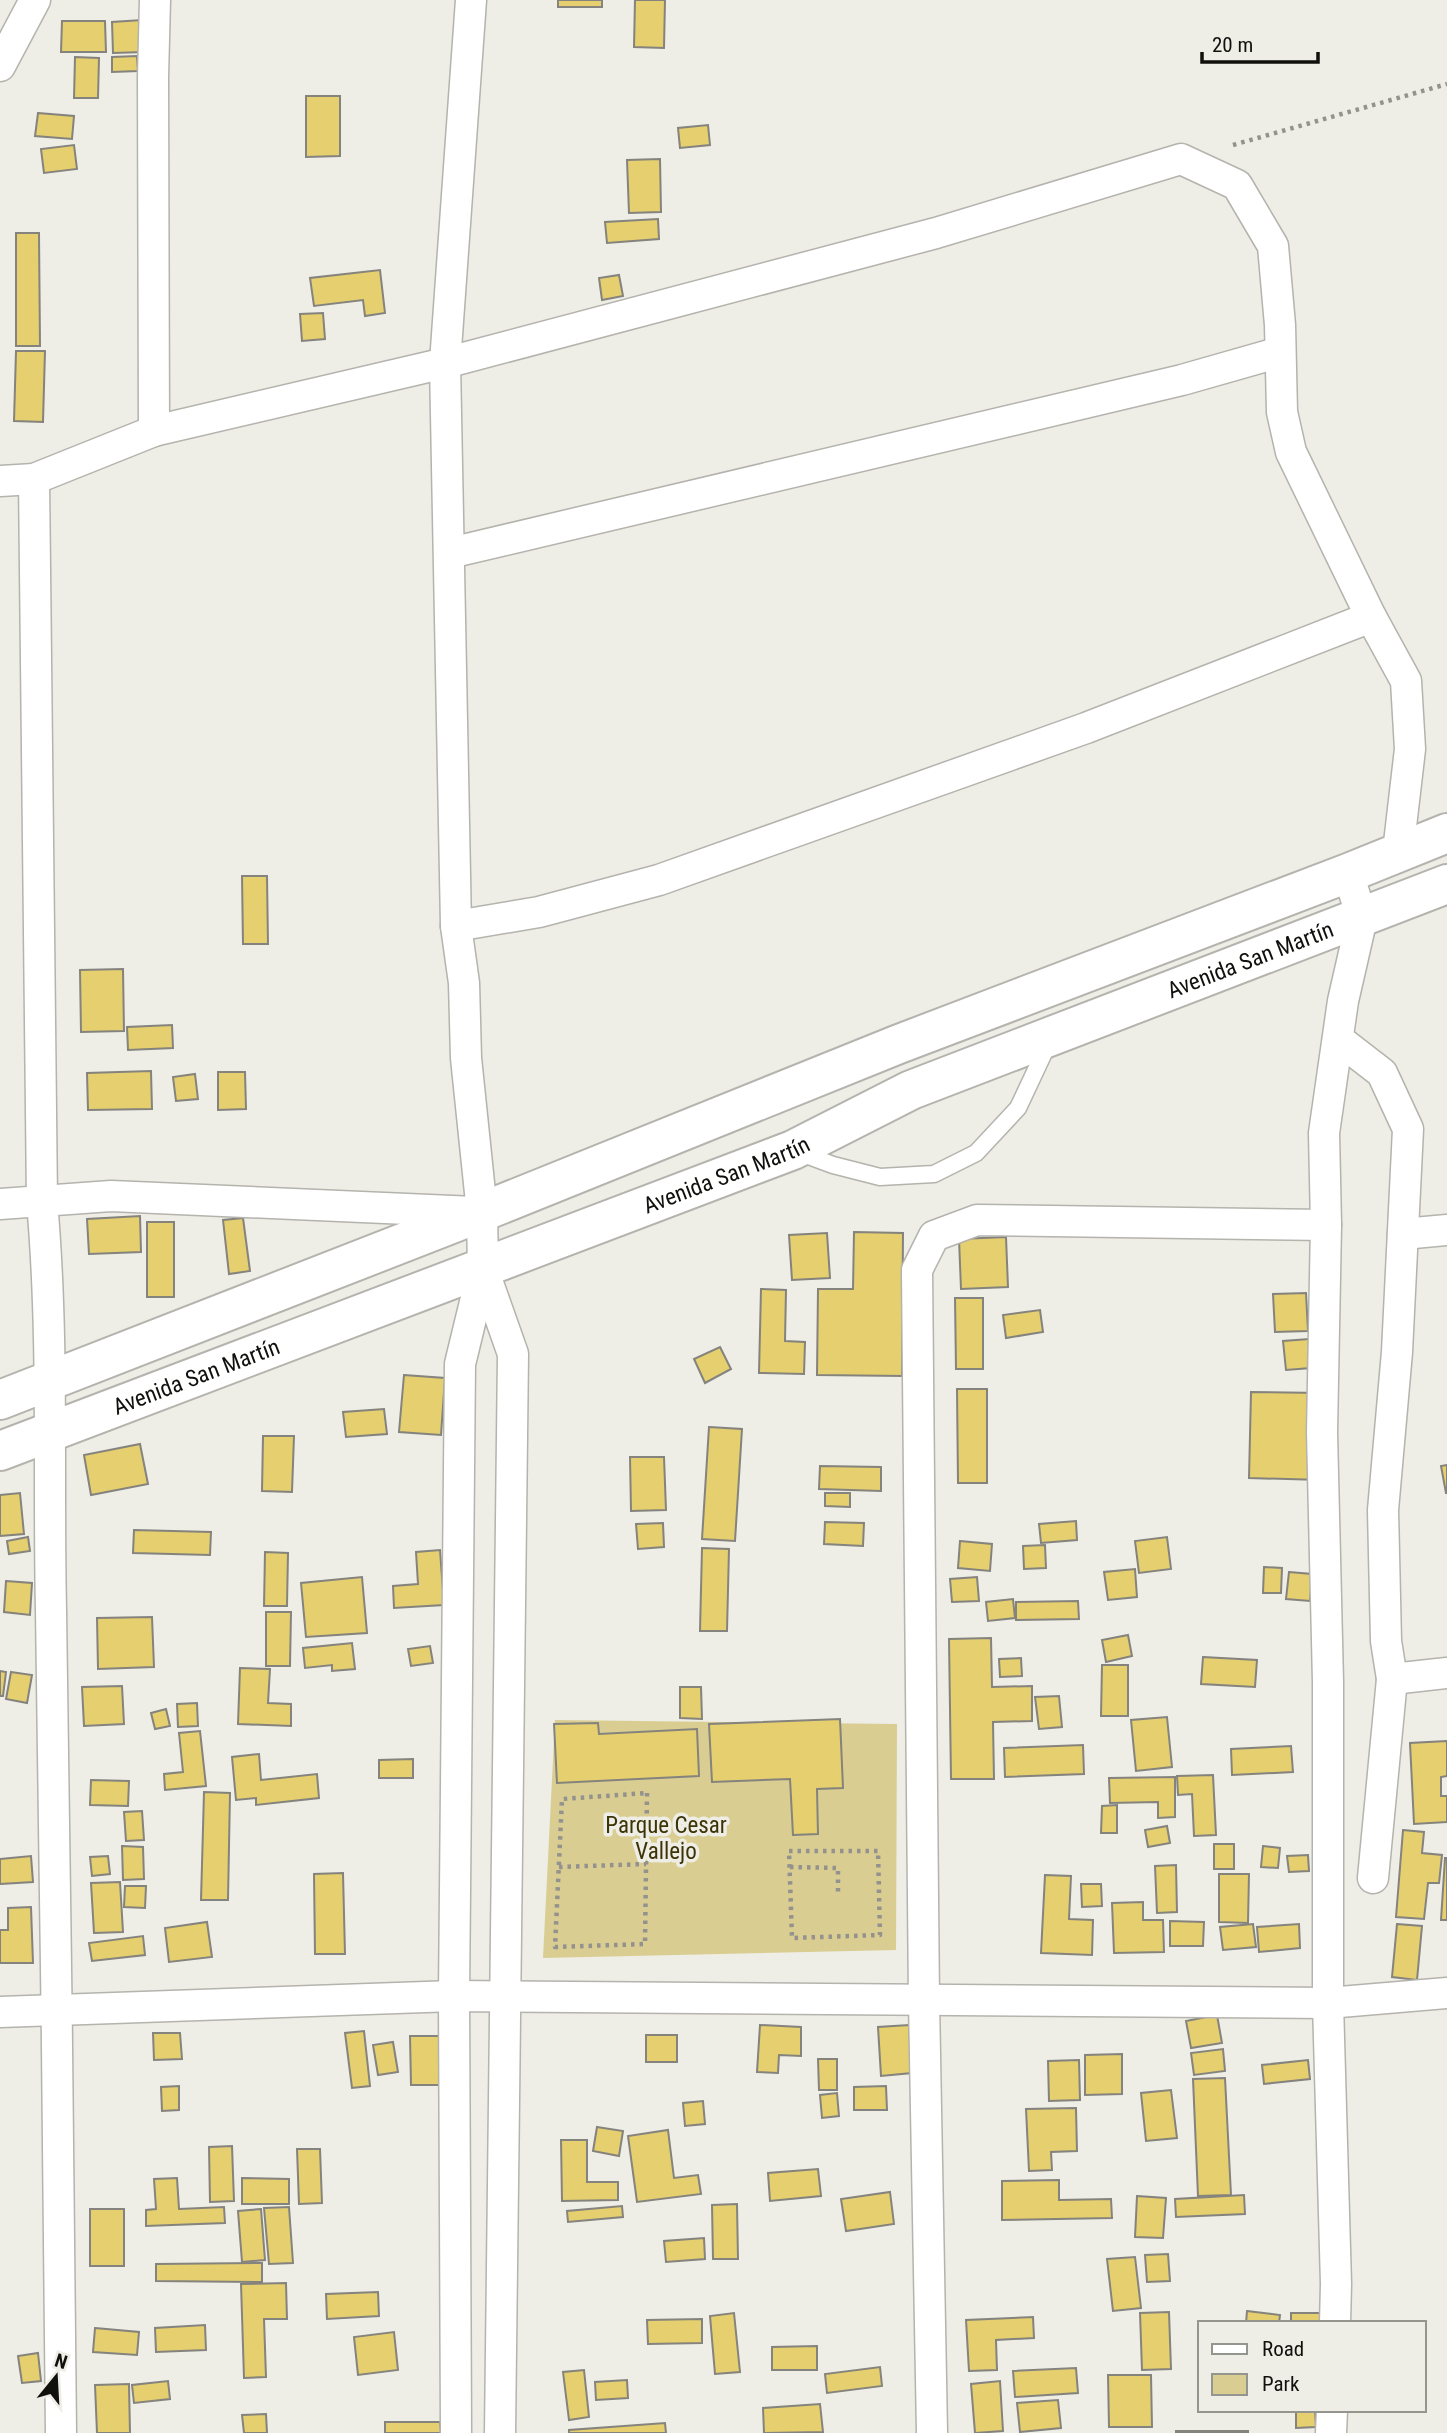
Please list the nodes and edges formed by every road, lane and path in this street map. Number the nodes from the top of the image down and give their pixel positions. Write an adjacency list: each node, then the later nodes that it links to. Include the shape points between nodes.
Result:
1 (35, 0): 4 (street)
2 (155, 0): 9 (street)
3 (471, 0): 8 (street)
4 (0, 66)
5 (1447, 84): 6 (path)
6 (1181, 159): 7 (street, via 1237,185 1273,246); 8 (street, via 936,233)
7 (1280, 352): 12 (street, via 1182,380); 13 (street, via 1282,412 1291,452)
8 (446, 363): 9 (street); 12 (street)
9 (154, 430): 10 (street)
10 (34, 479): 11 (street); 25 (street)
11 (0, 481)
12 (450, 553): 19 (street)
13 (1371, 617): 15 (street, via 1406,681 1410,749); 19 (street, via 1086,728 659,880 539,912)
14 (1447, 833): 15 (main road, Avenida San Martín)
15 (1398, 852): 16 (main road, Avenida San Martín)
16 (1348, 873): 18 (street); 22 (main road, Avenida San Martín)
17 (1447, 884): 18 (main road, Avenida San Martín)
18 (1362, 918): 20 (main road, Avenida San Martín); 21 (street)
19 (456, 926): 27 (street)
20 (1052, 1036): 23 (main road, Avenida San Martín); 24 (lane, via 1018,1108 976,1153 934,1174 880,1177)
21 (1338, 1039): 28 (street, via 1324,1133); 30 (street, via 1382,1073 1408,1129)
22 (899, 1044): 23 (main road); 27 (main road, Avenida San Martín)
23 (911, 1090): 24 (main road, Avenida San Martín)
24 (793, 1150): 31 (main road, Avenida San Martín)
25 (42, 1202): 26 (street); 27 (street, via 111,1196); 32 (street, via 49,1275)
26 (0, 1204)
27 (482, 1212): 31 (street); 32 (main road, Avenida San Martín)
28 (1325, 1225): 46 (street, via 977,1220 934,1236 917,1270); 47 (street, via 1322,1432)
29 (1447, 1230): 30 (street)
30 (1403, 1234): 37 (street, via 1383,1510)
31 (484, 1269): 34 (main road, Avenida San Martín); 44 (street, via 460,1364); 45 (street, via 513,1354)
32 (48, 1380): 33 (main road, Avenida San Martín); 34 (street)
33 (0, 1400)
34 (49, 1431): 35 (main road, Avenida San Martín); 48 (street)
35 (0, 1451)
36 (1447, 1673): 37 (street)
37 (1392, 1679): 41 (street)
38 (646, 1864): 39 (path); 39 (path, via 648,1793 562,1799); 39 (path, via 645,1944 555,1947)
39 (559, 1867)
40 (790, 1867): 40 (path, via 789,1851 878,1851 880,1935 792,1938); 42 (path, via 838,1868)
41 (1373, 1878)
42 (838, 1894)
43 (1447, 1993): 47 (street)
44 (454, 1996): 45 (street); 48 (street); 53 (street)
45 (506, 1996): 46 (street); 54 (street)
46 (924, 2001): 47 (street); 55 (street)
47 (1328, 2003): 50 (street)
48 (57, 2009): 49 (street); 52 (street)
49 (0, 2012)
50 (1335, 2321)
51 (1332, 2412): 56 (street)
52 (61, 2433)
53 (456, 2433)
54 (500, 2433)
55 (932, 2433)
56 (1331, 2433)

